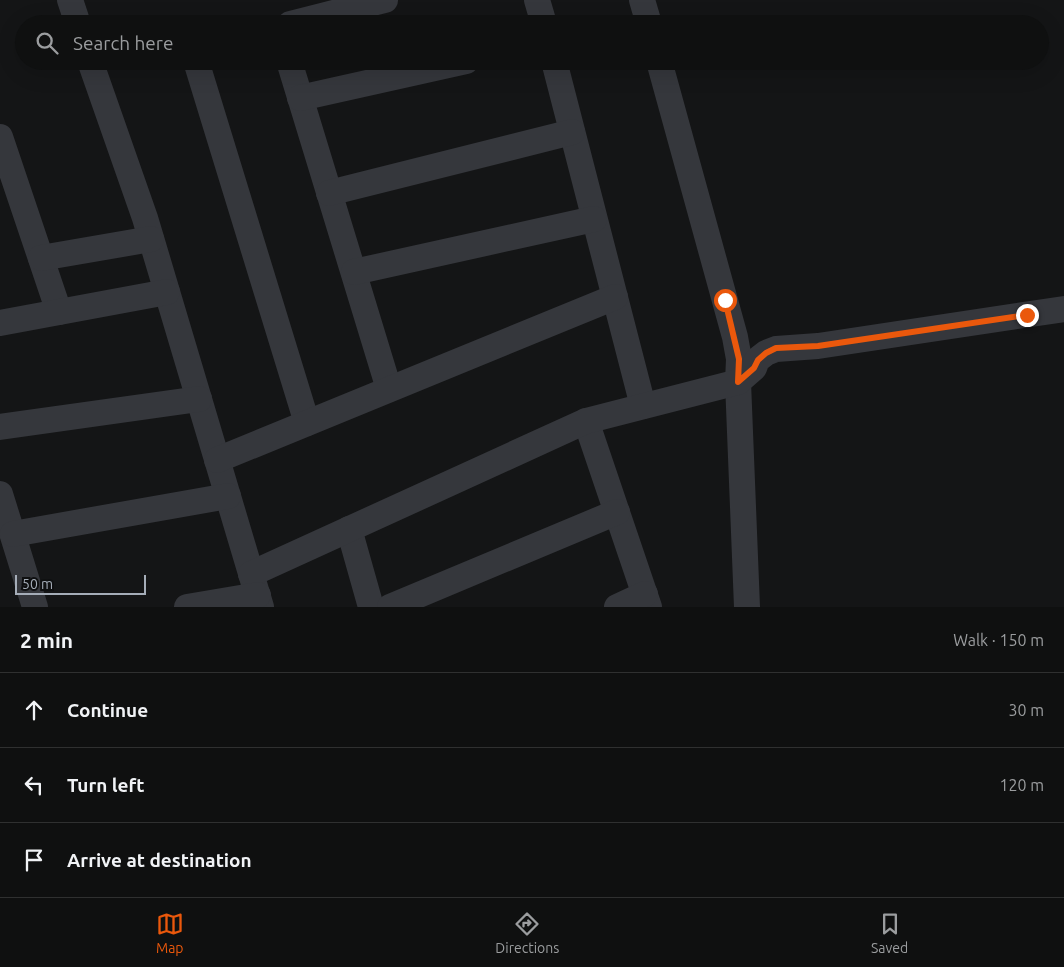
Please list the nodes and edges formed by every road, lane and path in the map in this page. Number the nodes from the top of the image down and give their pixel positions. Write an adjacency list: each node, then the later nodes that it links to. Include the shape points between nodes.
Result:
1 (70, 0): 6 (street)
2 (385, 0): 5 (street)
3 (538, 0): 7 (street)
4 (642, 0): 8 (street)
5 (313, 9)
6 (75, 15)
7 (542, 15)
8 (646, 15)
9 (97, 70): 20 (street)
10 (199, 70): 33 (street)
11 (292, 70): 15 (street)
12 (426, 70): 15 (street)
13 (556, 70): 16 (street)
14 (661, 70): 28 (street, via 735,337 739,359)
15 (300, 98): 18 (street)
16 (572, 132): 18 (street); 19 (street)
17 (0, 137): 21 (street)
18 (329, 193): 22 (street)
19 (594, 219): 22 (street); 24 (street)
20 (151, 239): 21 (street); 23 (street)
21 (41, 258): 26 (street)
22 (354, 272): 29 (street)
23 (167, 292): 26 (street); 30 (street)
24 (615, 296): 29 (street); 31 (street)
25 (1064, 309): 28 (street, via 818,346 776,348 758,360)
26 (59, 312): 27 (street)
27 (0, 323)
28 (738, 382): 31 (street); 47 (street)
29 (389, 389): 33 (street)
30 (199, 399): 34 (street); 35 (street)
31 (643, 406): 32 (street)
32 (586, 421): 37 (street); 39 (street)
33 (307, 423): 35 (street)
34 (0, 427)
35 (217, 460): 36 (street)
36 (228, 496): 38 (street); 40 (street)
37 (617, 512): 41 (street); 45 (street)
38 (5, 516): 42 (street)
39 (349, 529): 40 (street); 44 (street)
40 (257, 592): 43 (street)
41 (647, 601): 46 (street)
42 (35, 607)
43 (187, 607)
44 (371, 607)
45 (390, 607)
46 (617, 607)
47 (747, 607)

